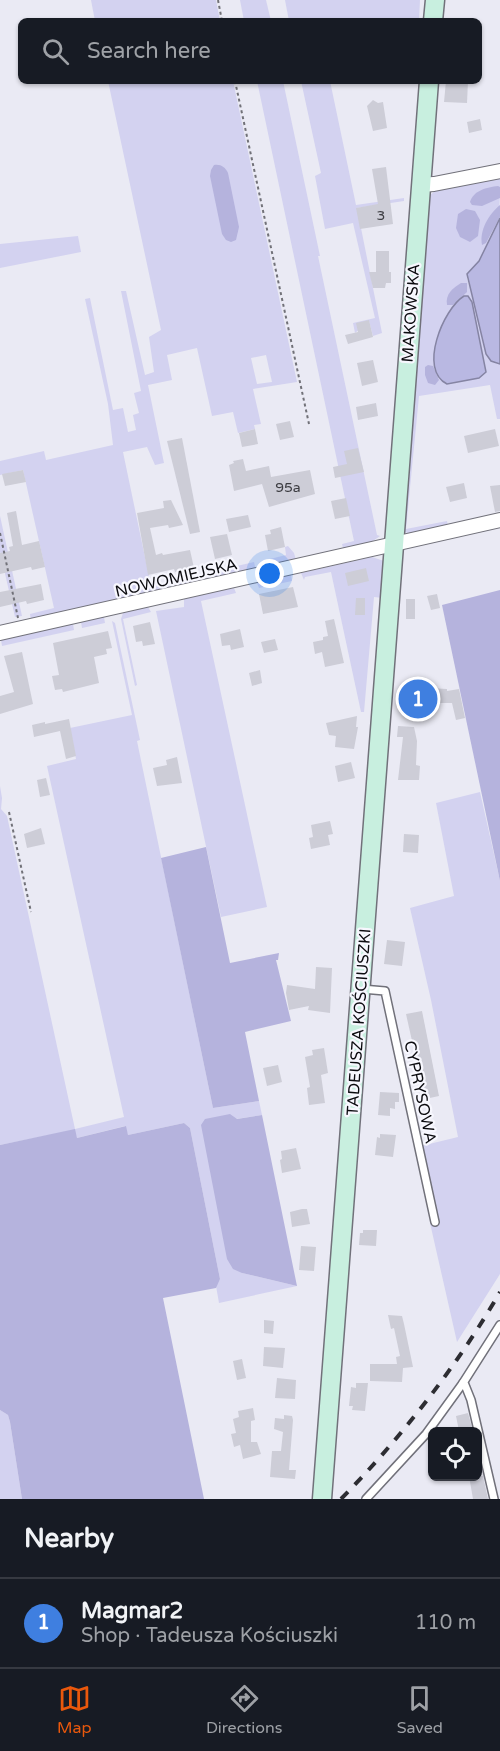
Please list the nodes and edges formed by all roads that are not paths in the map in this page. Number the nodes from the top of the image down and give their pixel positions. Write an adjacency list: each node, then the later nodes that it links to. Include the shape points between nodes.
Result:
1 (435, 0): 2 (street)
2 (433, 18)
3 (429, 84): 5 (street, MAKOWSKA)
4 (500, 171): 5 (street)
5 (420, 185): 7 (street, MAKOWSKA)
6 (500, 520): 7 (street, NOWOMIEJSKA)
7 (393, 545): 8 (street, NOWOMIEJSKA); 9 (street, TADEUSZA KOŚCIUSZKI)
8 (0, 633)
9 (360, 989): 10 (lane, CYPRYSOWA, via 385,991); 13 (street, TADEUSZA KOŚCIUSZKI)
10 (435, 1222)
11 (500, 1325): 12 (lane)
12 (463, 1383): 14 (lane, via 426,1434); 15 (lane, via 476,1418)
13 (322, 1499)
14 (366, 1499)
15 (494, 1499)

